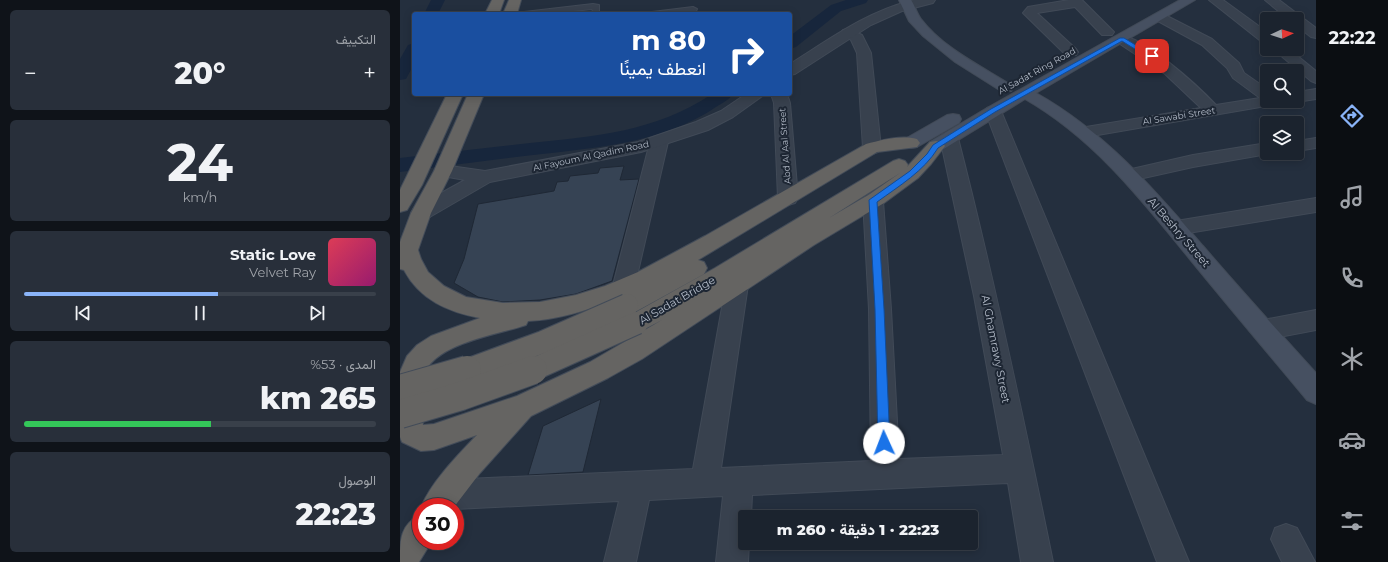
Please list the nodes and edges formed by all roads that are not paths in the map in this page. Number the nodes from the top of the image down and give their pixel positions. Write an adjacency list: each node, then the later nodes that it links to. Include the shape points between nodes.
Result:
1 (498, 0): 11 (highway)
2 (929, 0): 8 (street)
3 (1163, 0): 17 (main road, Al Sadat Ring Road)
4 (1189, 0): 15 (main road, Al Sadat Ring Road)
5 (1215, 0): 19 (street)
6 (1271, 0): 14 (street)
7 (1076, 1): 17 (street); 22 (street, via 1029,13)
8 (906, 2): 18 (street); 26 (main road, Al Beshry Street, via 911,16 930,35 972,66)
9 (693, 9): 13 (lane)
10 (596, 10): 12 (lane, via 593,6)
11 (493, 12)
12 (541, 12)
13 (668, 12)
14 (1287, 12)
15 (1161, 17): 21 (main road, Al Sadat Ring Road); 27 (street, via 1207,42 1234,66 1240,77)
16 (1304, 25): 20 (street)
17 (1107, 32): 22 (main road, Al Sadat Ring Road)
18 (848, 33): 24 (street); 43 (street, via 857,38 864,53)
19 (1260, 34)
20 (1316, 34)
21 (1122, 39): 26 (main road, Al Sadat Ring Road); 36 (street, via 1174,72)
22 (1071, 52): 26 (main road, Al Sadat Ring Road)
23 (1289, 56): 25 (street)
24 (792, 70)
25 (1316, 78)
26 (1016, 90): 35 (main road, Al Sadat Ring Road); 37 (main road, Al Beshry Street, via 1063,114); 40 (main road, Al Sadat Ring Road)
27 (1260, 91)
28 (1316, 94): 33 (street)
29 (454, 96): 50 (highway, via 413,185)
30 (475, 96): 45 (highway)
31 (754, 96): 38 (street, Al Fayoum Al Qadim Road, via 715,120)
32 (780, 96): 48 (street, Abd Al Aal Street)
33 (1304, 96)
34 (1260, 103): 36 (street, Al Sawabi Street)
35 (993, 111): 39 (main road, Al Sadat Ring Road); 77 (street)
36 (1212, 111): 37 (street, Al Sawabi Street)
37 (1086, 132): 46 (main road, Al Beshry Street)
38 (659, 142): 47 (street, Al Fayoum Al Qadim Road, via 603,156); 57 (street)
39 (942, 142): 49 (highway, via 912,172); 57 (highway, Al Sadat Bridge, via 911,158 723,274); 65 (street, Al Ghamrawy Street, via 971,223)
40 (911, 143): 43 (highway); 57 (highway, Al Sadat Bridge)
41 (1316, 143): 42 (street)
42 (1304, 145)
43 (872, 148): 48 (highway)
44 (1260, 150): 46 (street)
45 (443, 171): 47 (street, Al Fayoum Al Qadim Road); 52 (highway)
46 (1130, 175): 53 (main road, Al Beshry Street)
47 (485, 177): 52 (street, Al Fayoum Al Qadim Road)
48 (788, 198): 57 (highway, via 700,250)
49 (873, 200): 56 (highway); 66 (street, via 880,309)
50 (400, 204)
51 (1316, 205): 53 (street)
52 (421, 213): 54 (highway)
53 (1176, 228): 60 (main road, Al Beshry Street)
54 (407, 248): 55 (highway); 58 (highway, via 410,261 419,278 445,298 458,304 489,311)
55 (400, 271)
56 (737, 285): 63 (highway, via 633,351); 68 (street)
57 (629, 306): 58 (highway, via 587,301); 61 (highway, Al Sadat Bridge, bridge, via 510,356 444,378); 64 (highway, Al Sadat Bridge, bridge, via 527,373 458,398)
58 (543, 311): 63 (highway, via 451,337 425,354 410,377 409,423 412,432 421,438 434,437)
59 (1316, 320): 60 (street)
60 (1263, 330): 62 (main road, Al Beshry Street)
61 (400, 389)
62 (1316, 392)
63 (522, 407): 70 (highway)
64 (400, 414)
65 (1020, 468): 66 (street); 76 (street, Al Ghamrawy Street)
66 (885, 473): 67 (street)
67 (739, 480): 68 (street); 75 (street)
68 (705, 482): 69 (street)
69 (637, 486): 71 (street); 74 (street)
70 (443, 498)
71 (464, 499)
72 (412, 544): 73 (highway)
73 (401, 562)
74 (620, 562)
75 (732, 562)
76 (1037, 562)
77 (1173, 562)

